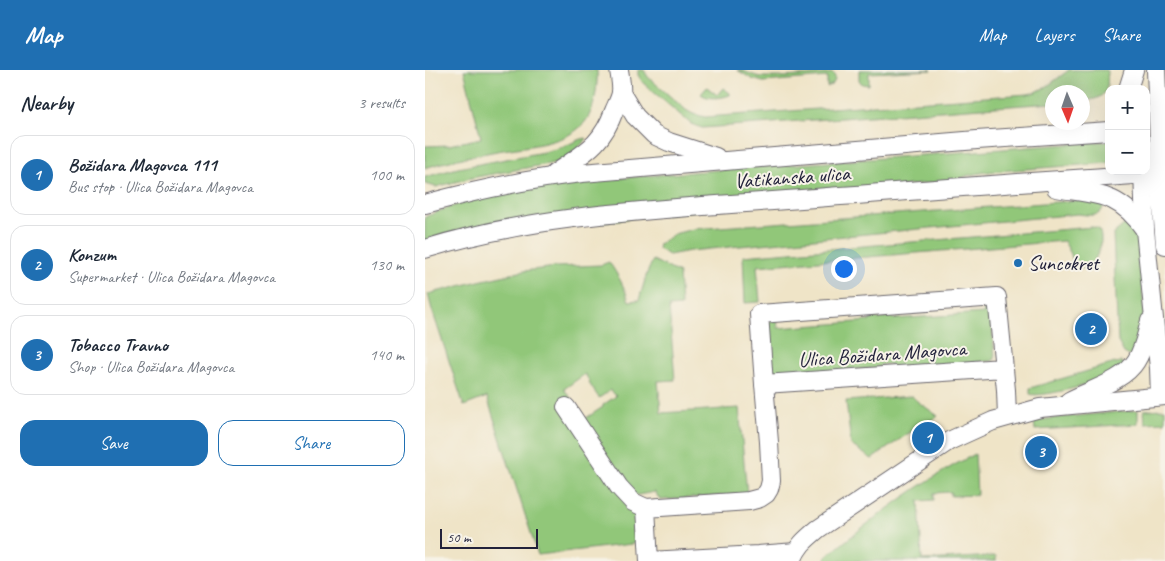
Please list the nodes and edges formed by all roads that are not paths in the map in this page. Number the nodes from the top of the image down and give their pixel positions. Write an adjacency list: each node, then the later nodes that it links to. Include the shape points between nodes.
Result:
1 (619, 70): 7 (street)
2 (1136, 70): 5 (street); 6 (street)
3 (1157, 70): 4 (street); 9 (street)
4 (1165, 82)
5 (1129, 85)
6 (1138, 85)
7 (621, 93): 12 (street, via 635,116 654,135 687,149); 14 (street, via 602,137)
8 (1105, 119): 11 (street)
9 (1157, 128): 13 (street)
10 (1105, 131): 11 (street, Vatikanska ulica)
11 (1085, 133): 12 (street, Vatikanska ulica)
12 (727, 160): 14 (street, Vatikanska ulica)
13 (1153, 173): 15 (street, Vatikanska ulica); 17 (street); 18 (street)
14 (551, 176): 16 (street, Vatikanska ulica)
15 (1024, 183): 17 (street, via 1112,199 1137,217); 19 (street, Vatikanska ulica, via 586,216 487,232)
16 (425, 204)
17 (1145, 230): 20 (street)
18 (1165, 245)
19 (425, 248)
20 (1153, 311): 23 (street); 24 (street, via 1136,362 1116,379)
21 (1003, 368): 22 (street, Ulica Božidara Magovca); 22 (street, via 997,297 759,314); 26 (street)
22 (764, 384): 27 (street, via 771,481 766,494 749,500)
23 (1163, 396): 24 (street)
24 (1060, 405): 26 (street)
25 (566, 407): 27 (street, via 619,487 633,502)
26 (1007, 416): 28 (street, via 949,441 818,529 801,544)
27 (646, 508): 28 (street, via 649,561)
28 (794, 556)

